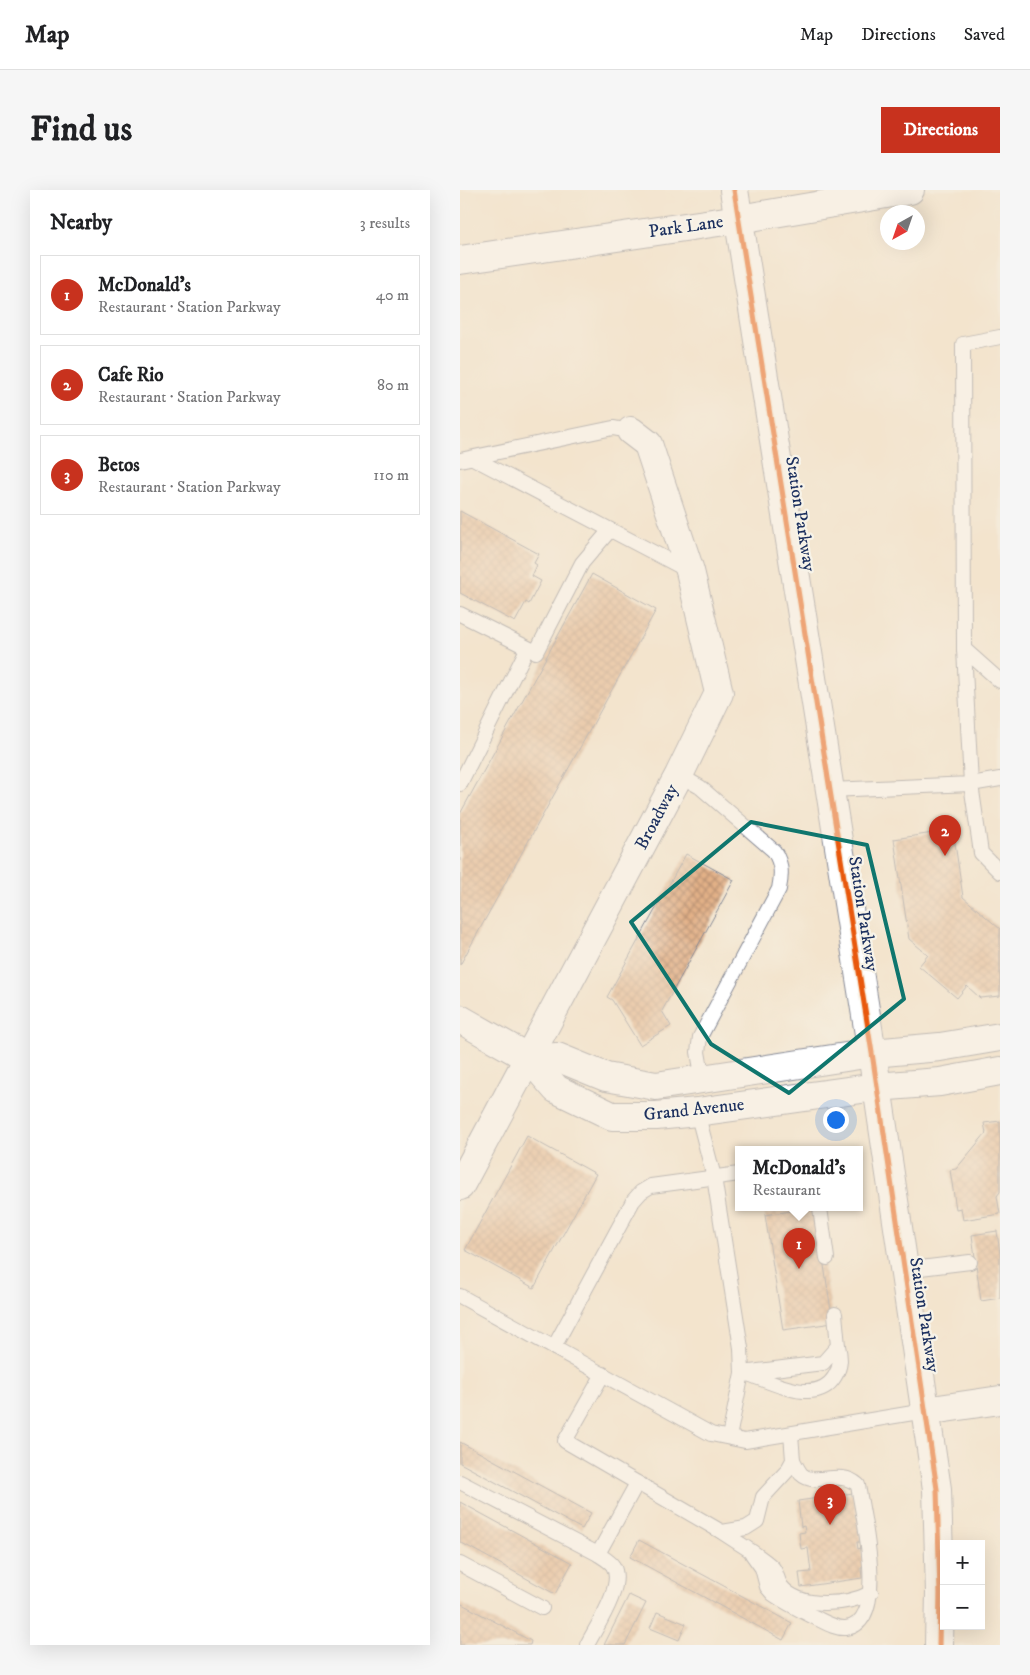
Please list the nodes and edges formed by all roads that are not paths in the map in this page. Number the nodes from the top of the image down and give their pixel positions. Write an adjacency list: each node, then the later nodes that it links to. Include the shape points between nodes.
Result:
1 (734, 190): 3 (street, Station Parkway)
2 (910, 190): 3 (street, Park Lane)
3 (739, 219): 4 (street, Park Lane); 18 (street, Station Parkway)
4 (460, 260)
5 (1000, 337): 12 (lane, via 963,344)
6 (631, 431): 7 (lane, via 613,428); 9 (street, Broadway, via 648,444)
7 (467, 459): 8 (lane)
8 (610, 530): 9 (lane); 11 (lane, via 582,563 536,652)
9 (690, 571): 14 (street, Broadway, via 719,693)
10 (460, 614): 11 (lane)
11 (527, 649): 16 (lane)
12 (964, 649): 13 (lane); 17 (lane)
13 (1000, 681)
14 (679, 775): 23 (street, Broadway); 25 (lane, via 700,787 774,851 782,876 779,889 700,1037 698,1052)
15 (1000, 779): 17 (lane)
16 (460, 784)
17 (971, 784): 18 (lane); 19 (lane, via 981,853)
18 (830, 790): 22 (street, Station Parkway)
19 (1000, 872)
20 (460, 1019): 23 (street, Grand Avenue)
21 (1000, 1037): 22 (street, Grand Avenue)
22 (872, 1053): 25 (street, Grand Avenue); 26 (street, Station Parkway)
23 (530, 1059): 25 (street, Grand Avenue, via 557,1058 606,1077 656,1086); 27 (street, Grand Avenue, via 556,1089 612,1116); 30 (street, Broadway)
24 (1000, 1071): 26 (street, Grand Avenue, via 940,1082)
25 (703, 1080)
26 (876, 1087): 27 (street, Grand Avenue); 34 (street, Station Parkway)
27 (697, 1112): 29 (lane)
28 (735, 1174): 29 (lane)
29 (714, 1177): 38 (lane, via 651,1186 641,1192 633,1201); 39 (lane)
30 (460, 1186)
31 (820, 1211): 32 (lane)
32 (827, 1258)
33 (970, 1262): 34 (lane)
34 (904, 1270): 42 (street, Station Parkway)
35 (460, 1296): 38 (lane)
36 (835, 1314): 37 (lane)
37 (838, 1346): 39 (lane, via 823,1363); 39 (lane, via 841,1359 838,1370 832,1380 816,1390 804,1392)
38 (554, 1347): 40 (lane)
39 (742, 1372): 44 (lane)
40 (603, 1374): 44 (lane, via 711,1434); 47 (lane, via 565,1441)
41 (1000, 1400): 42 (street)
42 (925, 1411): 43 (lane); 55 (street, Station Parkway, via 937,1489)
43 (791, 1434): 44 (lane, via 745,1441); 45 (lane)
44 (729, 1437)
45 (793, 1460): 48 (lane, via 763,1496 757,1521 746,1528); 52 (lane, via 802,1474 811,1479 842,1476 858,1485 871,1571)
46 (460, 1482): 49 (lane)
47 (637, 1483): 48 (lane); 49 (lane)
48 (722, 1532): 50 (lane)
49 (598, 1554): 54 (lane, via 613,1565 617,1580)
50 (752, 1554): 52 (lane, via 773,1568 782,1586 804,1601 815,1604); 52 (lane, via 773,1594 831,1625 845,1628 855,1625 868,1607)
51 (460, 1564): 53 (lane)
52 (871, 1593)
53 (542, 1608)
54 (587, 1645)
55 (938, 1645)

